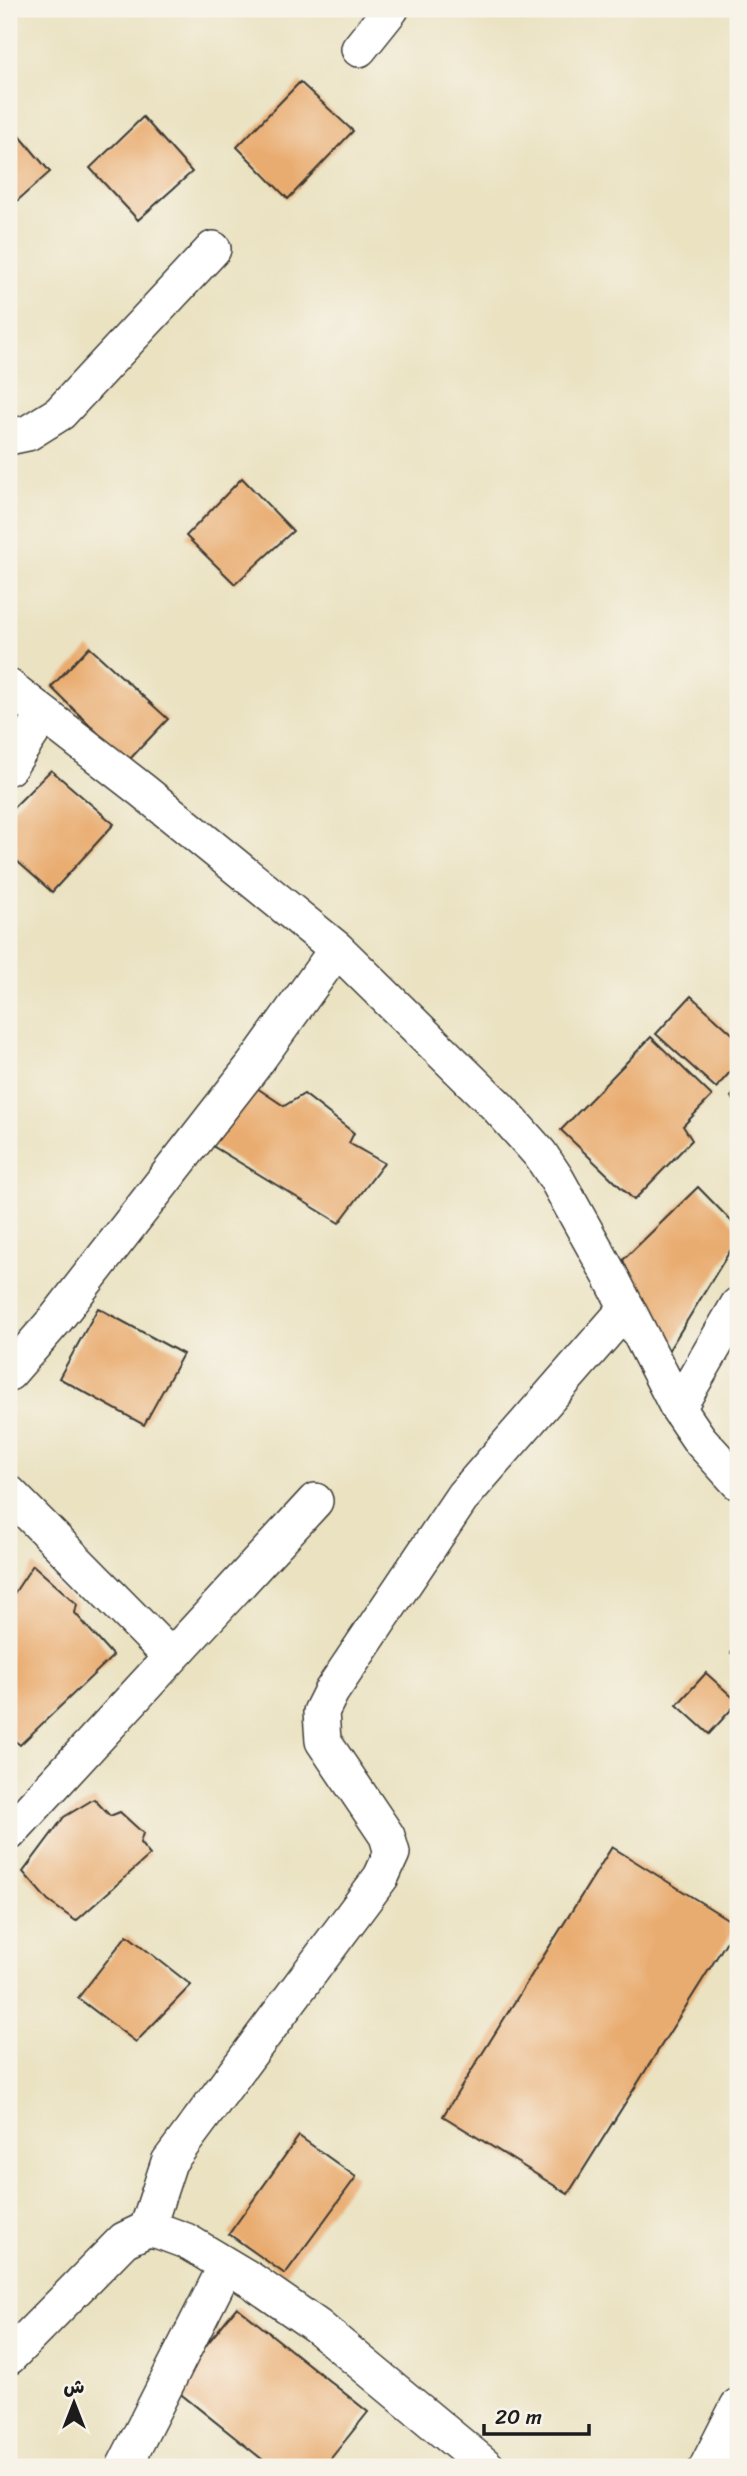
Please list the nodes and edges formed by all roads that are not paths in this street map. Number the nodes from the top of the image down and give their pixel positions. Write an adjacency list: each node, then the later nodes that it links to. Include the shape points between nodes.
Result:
1 (391, 9): 2 (street)
2 (359, 49)
3 (213, 249): 4 (street, via 60,413 28,433)
4 (9, 438)
5 (9, 687): 6 (street)
6 (44, 714): 7 (street); 8 (street)
7 (9, 767)
8 (337, 949): 10 (street, via 540,1154); 11 (street, via 253,1066)
9 (738, 1305): 12 (street)
10 (626, 1309): 12 (street); 18 (street, via 463,1496 331,1692 321,1712 323,1741 387,1836 392,1853 381,1877 169,2162)
11 (9, 1373)
12 (678, 1408): 13 (street)
13 (738, 1482)
14 (9, 1493): 16 (street)
15 (315, 1501): 16 (street)
16 (170, 1657): 17 (street)
17 (9, 1833)
18 (147, 2230): 19 (street, via 186,2241); 20 (street, via 124,2240)
19 (226, 2266): 22 (street); 23 (street, via 317,2326)
20 (9, 2357)
21 (738, 2406): 24 (street)
22 (124, 2467)
23 (486, 2467)
24 (707, 2467)

